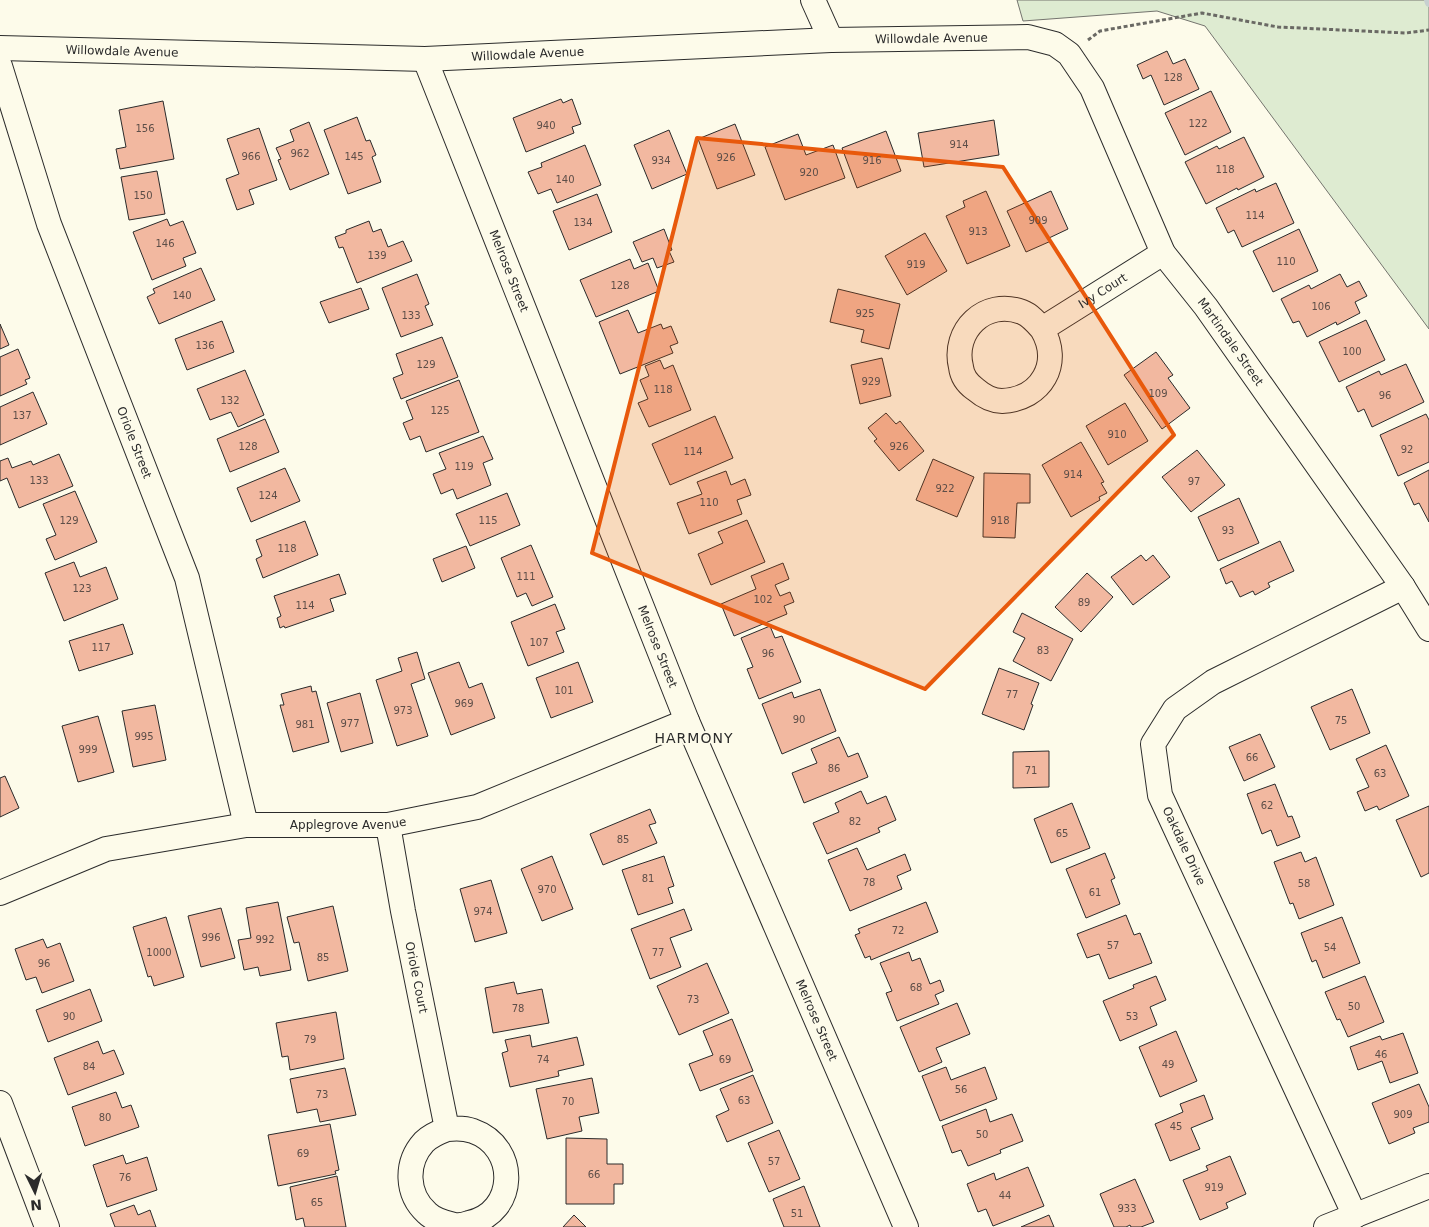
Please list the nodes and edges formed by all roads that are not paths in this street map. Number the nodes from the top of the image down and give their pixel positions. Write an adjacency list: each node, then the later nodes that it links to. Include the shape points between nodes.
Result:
1 (813, 0): 2 (street)
2 (831, 40): 4 (street, Willowdale Avenue, via 1028,37); 5 (street, Willowdale Avenue)
3 (0, 48): 5 (street, Willowdale Avenue)
4 (1062, 49): 7 (street, Martindale Street, via 1092,88)
5 (426, 59): 11 (street, Melrose Street)
6 (0, 66): 12 (street, Oriole Street, via 49,224 187,578)
7 (1163, 253): 8 (street, Ivy Court); 9 (street, Martindale Street, via 1211,315)
8 (1042, 328)
9 (1403, 587): 10 (street, Martindale Street); 18 (street, Oakdale Drive, via 1213,682 1175,709 1153,744 1160,795)
10 (1429, 629)
11 (687, 721): 13 (street, Applegrove Avenue, via 477,807); 20 (street, Melrose Street)
12 (246, 825): 13 (street, Applegrove Avenue); 14 (street, Applegrove Avenue, via 106,848)
13 (388, 825): 16 (street, Oriole Court)
14 (0, 893)
15 (0, 1103): 19 (street)
16 (447, 1129): 16 (street, via 460,1128 486,1137 497,1147 507,1175 505,1190 489,1214 460,1226 443,1223 428,1215 417,1203 411,1187 410,1170 415,1154 425,1141)
17 (1429, 1186): 18 (street)
18 (1355, 1216): 21 (street)
19 (47, 1227)
20 (906, 1227)
21 (1326, 1227)

